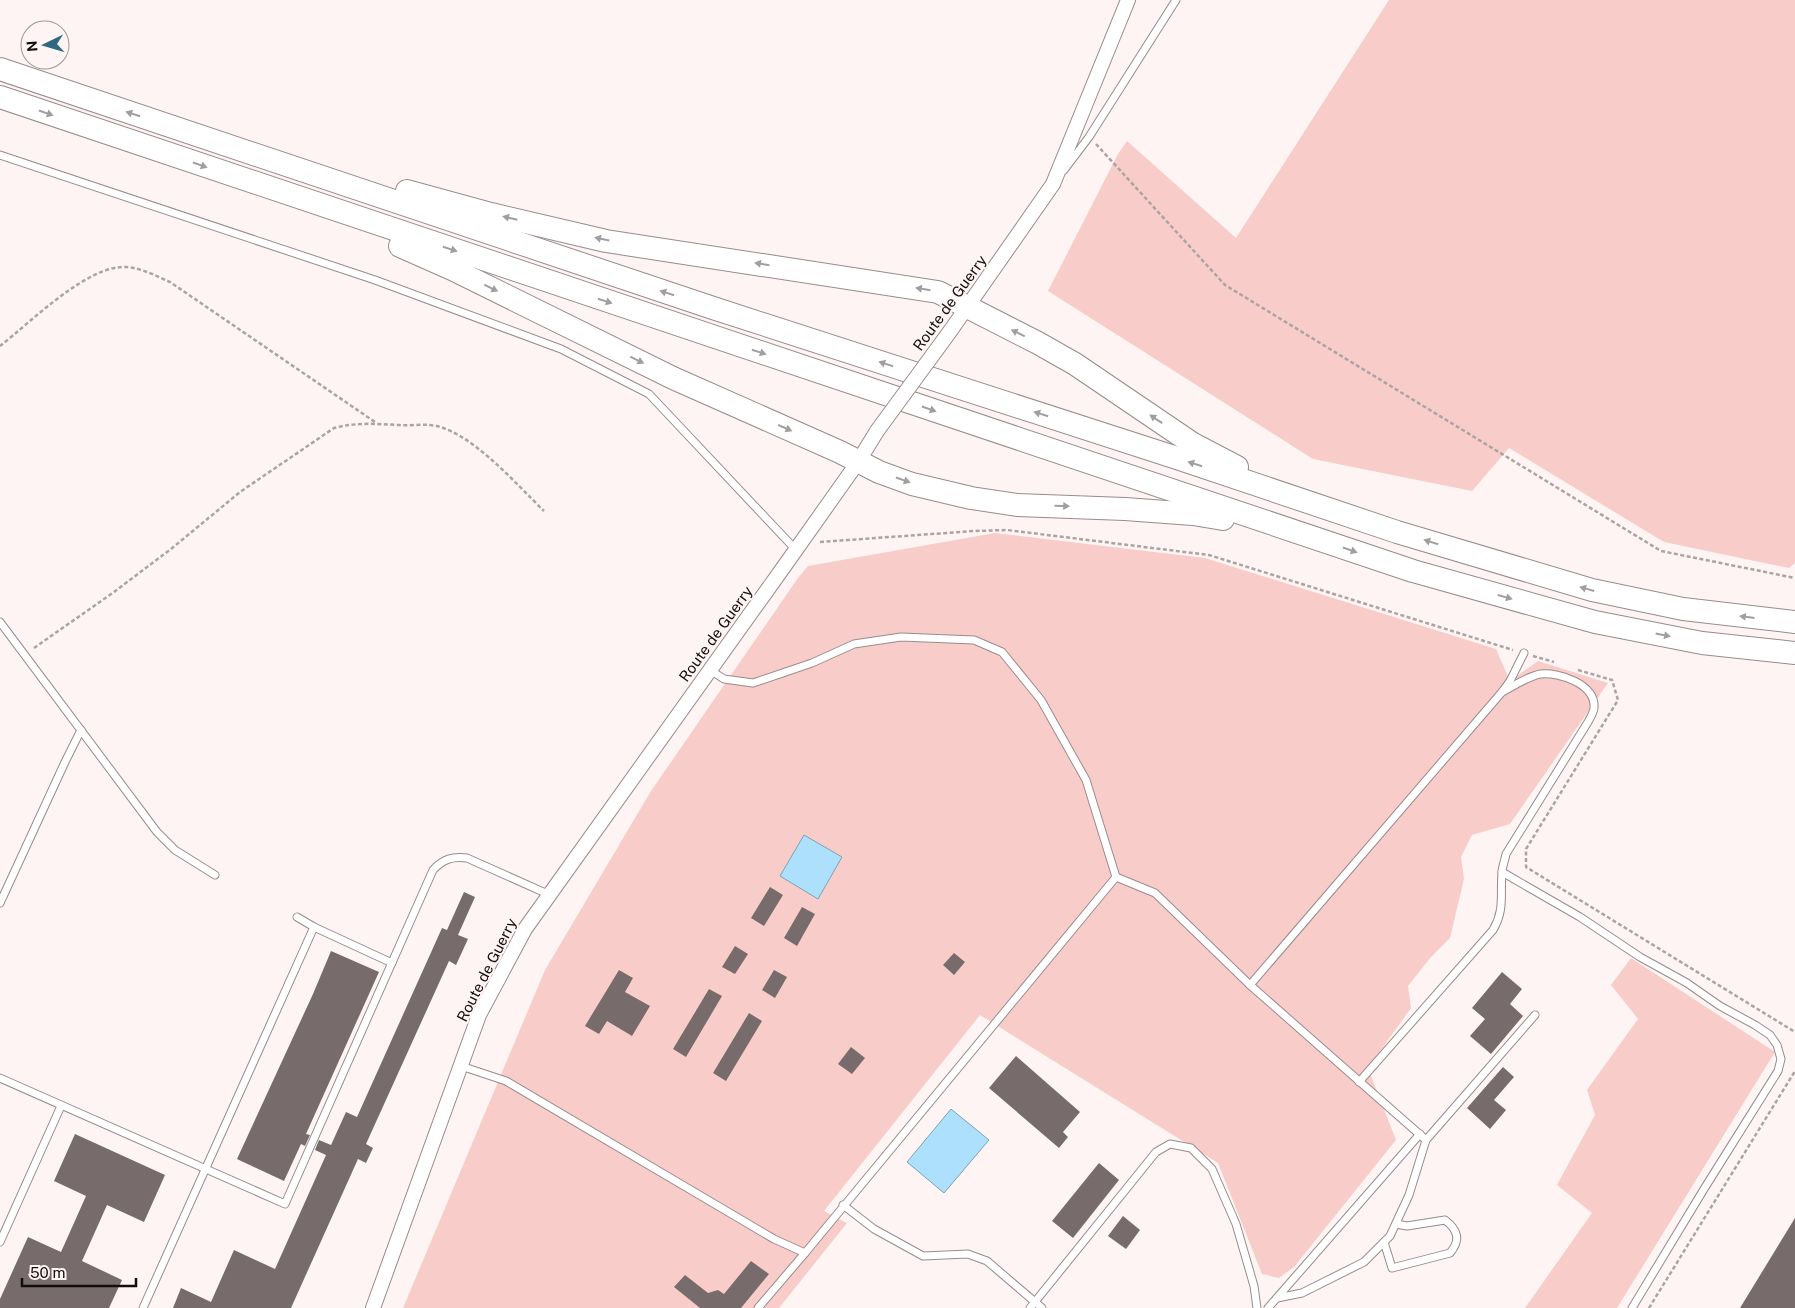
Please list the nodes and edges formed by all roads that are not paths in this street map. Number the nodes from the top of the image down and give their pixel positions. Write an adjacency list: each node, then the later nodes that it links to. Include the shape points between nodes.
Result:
1 (1128, 0): 8 (street, Route de Guerry)
2 (1176, 0): 8 (lane, via 1089,137)
3 (0, 70): 5 (highway, one-way to 3)
4 (0, 98): 7 (highway, one-way to 7)
5 (179, 129): 9 (highway, one-way to 5, via 938,292 606,241 492,214); 11 (highway, one-way to 5, via 713,308)
6 (0, 155): 13 (lane, via 375,280 561,349 649,394)
7 (255, 184): 10 (highway, one-way to 10, via 452,269 673,378); 12 (highway, one-way to 12)
8 (1053, 184): 9 (street, Route de Guerry)
9 (967, 308): 10 (street, Route de Guerry, bridge); 11 (highway, one-way to 9, via 1194,444 1075,364)
10 (858, 462): 12 (highway, one-way to 12, via 912,484 971,498 1017,505 1193,514); 13 (street, Route de Guerry)
11 (1291, 496): 15 (highway, one-way to 11, via 1683,609 1592,590 1397,532)
12 (1304, 534): 17 (highway, one-way to 17, via 1412,571 1595,622 1702,643)
13 (798, 546): 18 (street, Route de Guerry)
14 (0, 622): 20 (lane)
15 (1795, 622)
16 (1524, 653): 19 (lane)
17 (1795, 653)
18 (710, 670): 23 (lane, via 724,679 753,683 812,663 854,644 901,637 974,640 1002,652 1041,700 1086,780); 24 (street, Route de Guerry)
19 (1502, 692): 21 (lane, via 1539,674 1556,675 1585,687 1594,708 1506,854); 29 (lane)
20 (81, 730): 22 (lane, via 157,832 175,850); 25 (lane)
21 (1502, 872): 33 (lane, via 1502,907 1492,930); 51 (lane, via 1756,1025 1778,1045 1781,1059 1778,1071)
22 (215, 875)
23 (1116, 877): 29 (lane, via 1155,893); 38 (lane)
24 (550, 895): 28 (lane, via 467,858 456,856 447,859 433,870); 31 (street, Route de Guerry, via 526,929 479,1015)
25 (0, 903)
26 (297, 918): 27 (lane)
27 (314, 928): 28 (lane); 37 (lane)
28 (392, 963): 37 (lane, via 285,1204)
29 (1250, 986): 33 (lane)
30 (1535, 1015): 36 (lane)
31 (461, 1066): 42 (lane, via 506,1081 774,1239); 46 (street, Route de Guerry)
32 (0, 1078): 34 (lane)
33 (1359, 1082): 35 (lane)
34 (61, 1106): 37 (lane); 40 (lane)
35 (1420, 1134): 36 (lane); 43 (lane)
36 (1426, 1140): 39 (lane)
37 (207, 1168): 45 (lane)
38 (843, 1205): 42 (lane); 44 (lane, via 874,1229 923,1256 968,1254 987,1261)
39 (1396, 1224): 41 (lane); 41 (lane, via 1406,1226 1445,1220 1457,1236 1456,1246 1450,1252 1392,1268)
40 (0, 1242)
41 (1384, 1242): 43 (lane, via 1364,1262 1302,1293)
42 (805, 1253): 47 (lane)
43 (1277, 1298): 50 (lane)
44 (1033, 1305): 48 (lane); 49 (lane, via 1156,1152 1170,1144 1191,1148 1212,1169 1236,1224)
45 (143, 1308)
46 (373, 1308)
47 (758, 1308)
48 (1042, 1308)
49 (1257, 1308)
50 (1268, 1308)
51 (1632, 1308)

